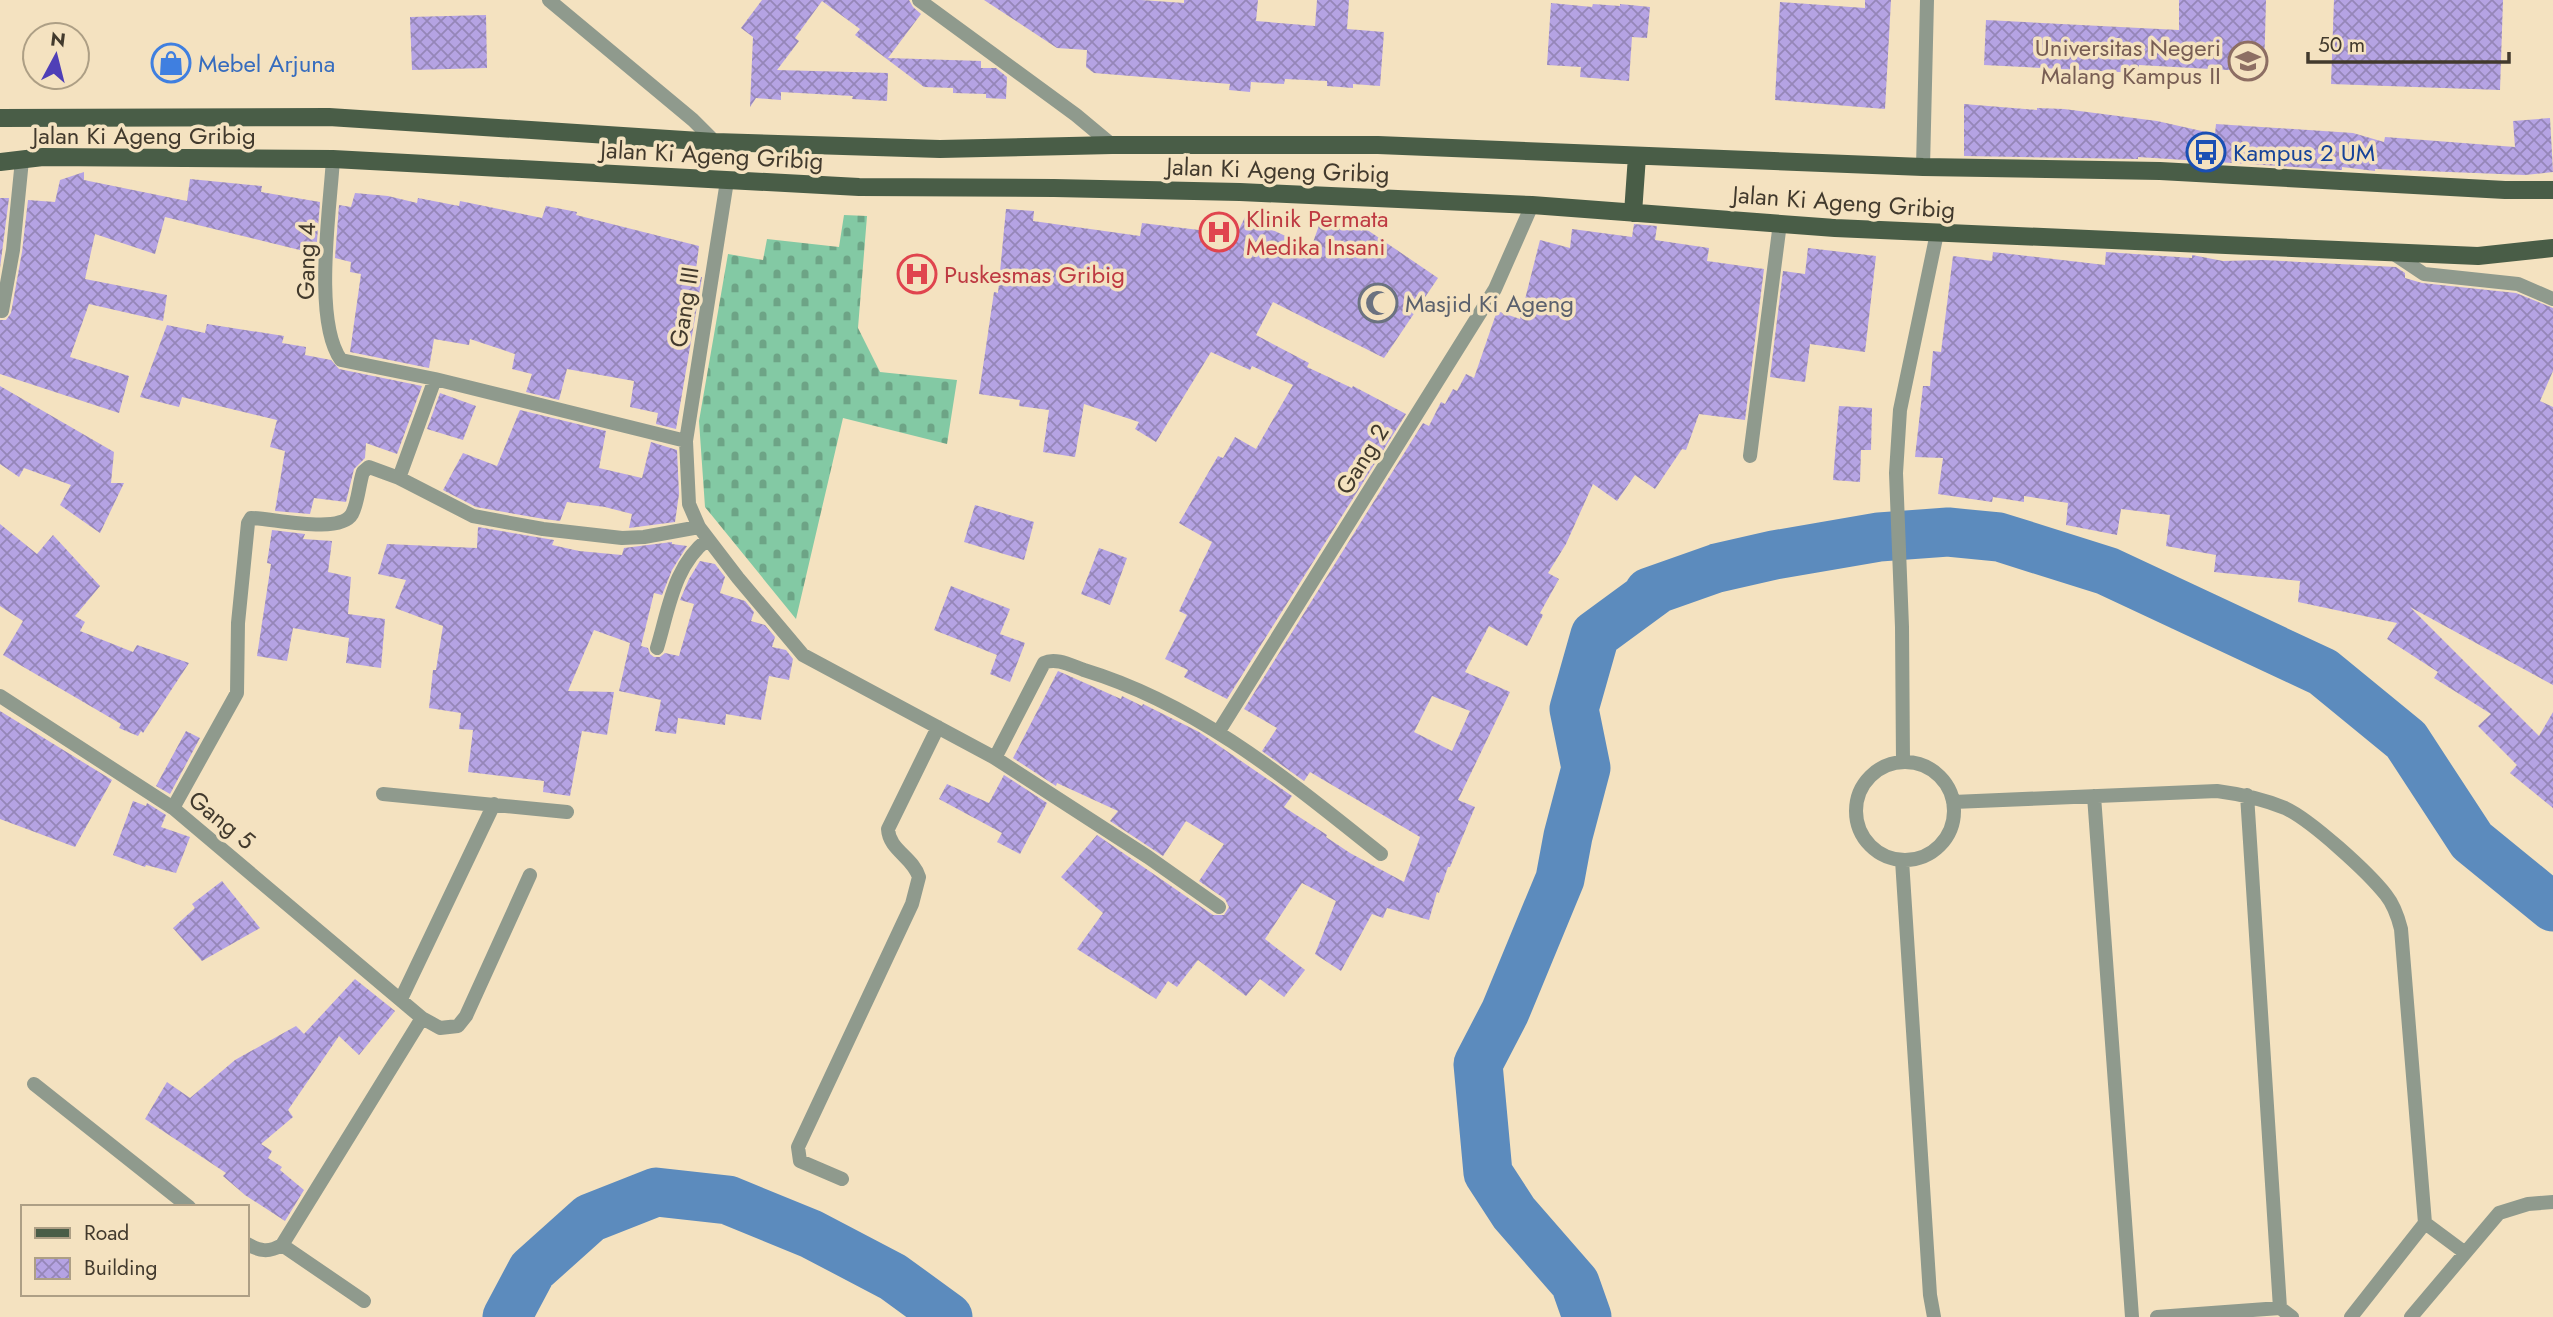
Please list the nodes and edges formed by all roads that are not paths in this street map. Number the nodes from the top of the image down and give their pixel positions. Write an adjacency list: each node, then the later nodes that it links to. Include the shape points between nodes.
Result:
1 (549, 0): 5 (street)
2 (919, 0): 6 (street)
3 (1927, 0): 11 (street)
4 (0, 118): 5 (main road, Jalan Ki Ageng Gribig, via 329,117)
5 (715, 142): 6 (main road, Jalan Ki Ageng Gribig, via 940,149)
6 (1112, 145): 7 (main road, Jalan Ki Ageng Gribig, via 1378,145)
7 (1637, 156): 11 (main road, Jalan Ki Ageng Gribig); 15 (main road)
8 (333, 159): 9 (main road, Jalan Ki Ageng Gribig); 12 (main road, Jalan Ki Ageng Gribig); 22 (street, Gang 4, via 326,286 333,347 341,360)
9 (22, 160): 10 (main road, Jalan Ki Ageng Gribig); 21 (street)
10 (0, 162)
11 (1923, 167): 13 (main road, Jalan Ki Ageng Gribig, via 2160,170)
12 (727, 181): 14 (main road, Jalan Ki Ageng Gribig, via 926,189 1240,192); 23 (street, Gang III)
13 (2553, 190)
14 (1532, 205): 15 (main road, Jalan Ki Ageng Gribig); 30 (street, Gang 2, via 1496,289)
15 (1633, 213): 16 (main road, Jalan Ki Ageng Gribig)
16 (1780, 223): 17 (main road, Jalan Ki Ageng Gribig); 24 (street)
17 (1937, 233): 19 (main road, Jalan Ki Ageng Gribig); 32 (street, via 1900,410 1896,474)
18 (2553, 248): 19 (main road, Jalan Ki Ageng Gribig, via 2478,256)
19 (2391, 252): 20 (street, via 2424,274 2518,284)
20 (2553, 299)
21 (2, 311)
22 (435, 379): 23 (street); 25 (street)
23 (686, 441): 26 (street, Gang III, via 689,505)
24 (1750, 456)
25 (399, 478): 26 (street, via 473,516 542,529 622,538); 38 (street, via 365,468 352,514 341,523 249,519 238,623 237,693)
26 (703, 533): 27 (street, via 678,576); 29 (street, Gang III, via 803,655)
27 (657, 648)
28 (0, 696): 38 (street, Gang 5)
29 (938, 727): 31 (street, Gang III); 47 (street, via 888,830 890,842 911,860 919,877 912,904 798,1147 800,1161)
30 (1219, 731): 31 (street, via 1112,678 1050,660 1042,666); 40 (street)
31 (995, 758): 43 (street, Gang III)
32 (1903, 762): 36 (street, via 1930,769 1949,789); 41 (street, via 1872,774 1856,803 1856,820 1872,848)
33 (383, 794): 37 (street)
34 (2247, 795): 35 (street, via 2217,791); 50 (street, via 2287,809 2312,827 2387,896 2396,912); 56 (street)
35 (2094, 796): 36 (street); 59 (street)
36 (1953, 802): 41 (street, via 1954,817 1942,844 1917,859)
37 (494, 804): 39 (street); 44 (street)
38 (173, 808): 44 (street, Gang 5)
39 (567, 812)
40 (1381, 854)
41 (1902, 860): 54 (street)
42 (530, 875): 45 (street, via 466,1016 458,1026 448,1028)
43 (1219, 907)
44 (401, 999): 45 (street, Gang 5)
45 (422, 1018): 52 (street)
46 (34, 1084): 49 (street)
47 (842, 1179)
48 (2553, 1202): 53 (street, via 2499,1213)
49 (186, 1205)
50 (2424, 1223): 53 (street); 62 (street)
51 (248, 1245): 52 (street, via 271,1251)
52 (282, 1245): 55 (street)
53 (2464, 1252): 63 (street)
54 (1930, 1294): 57 (street); 58 (street)
55 (364, 1301)
56 (2280, 1308): 60 (street); 61 (street)
57 (1923, 1317)
58 (1934, 1317)
59 (2132, 1317)
60 (2157, 1317)
61 (2292, 1317)
62 (2351, 1317)
63 (2411, 1317)

